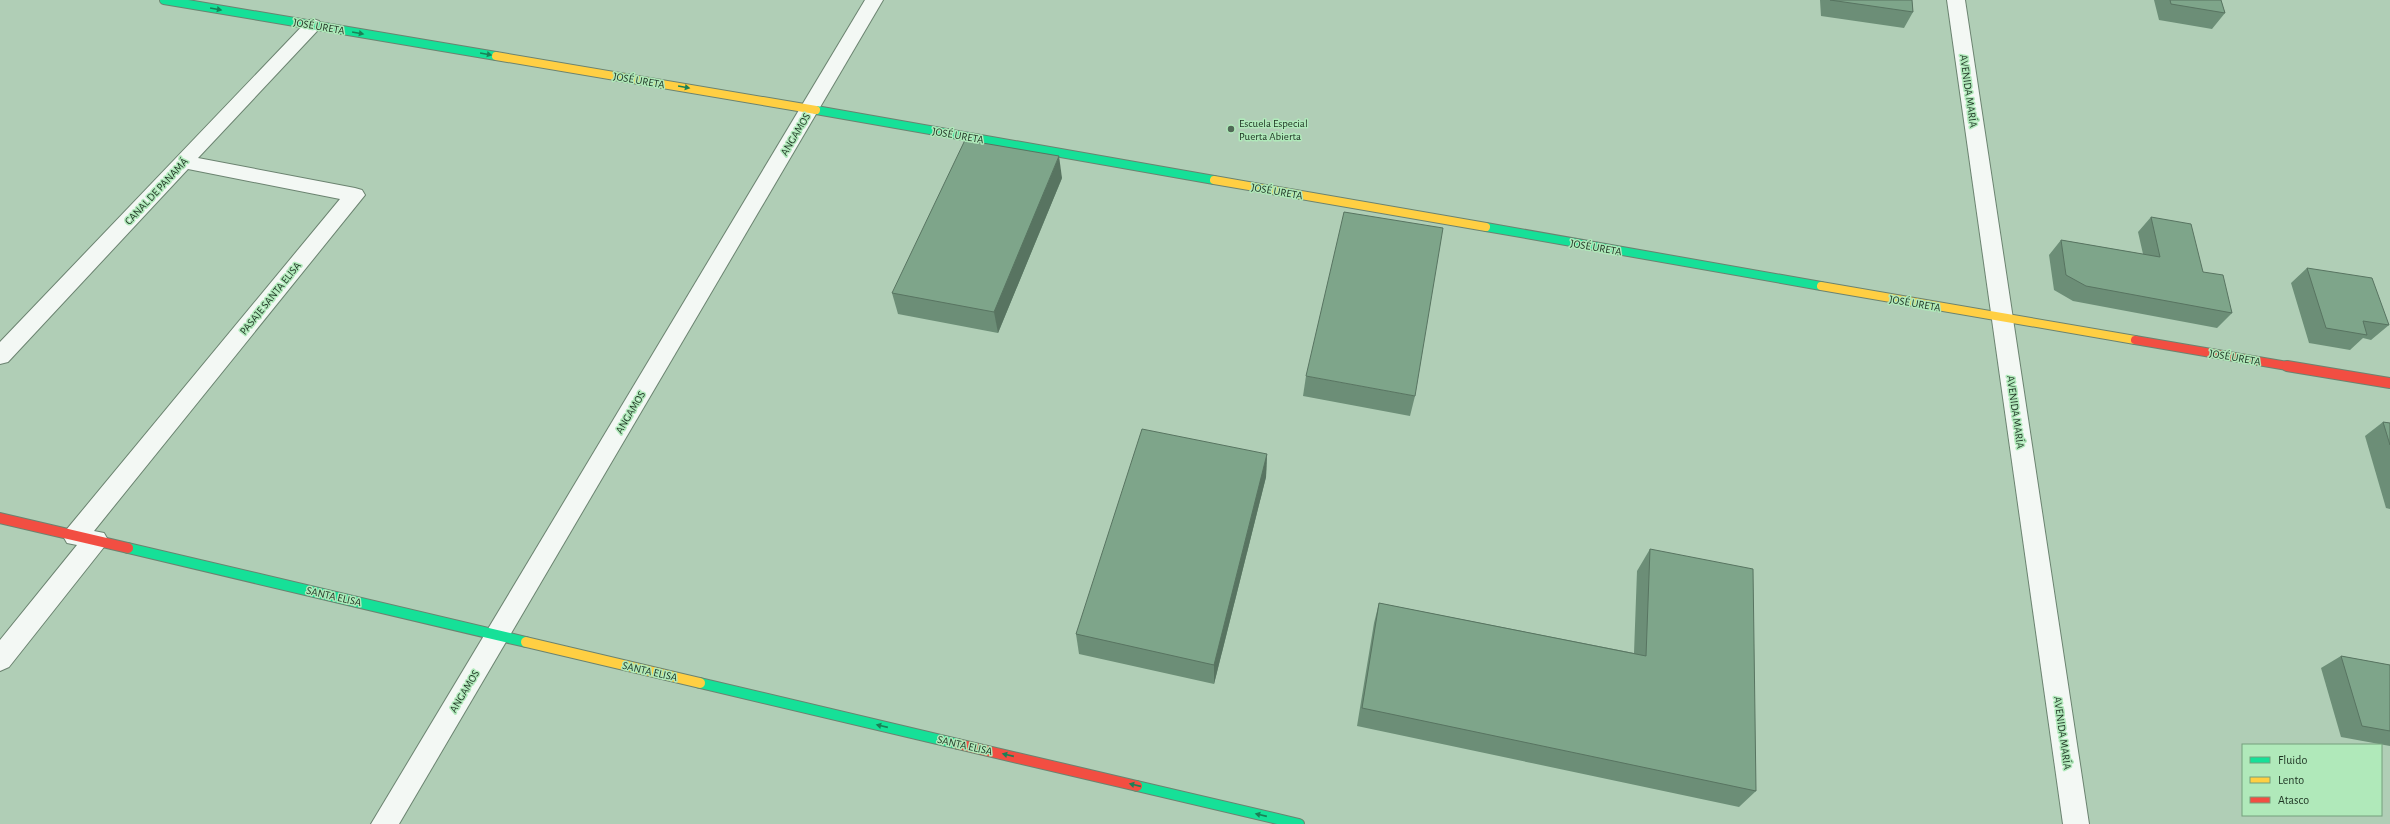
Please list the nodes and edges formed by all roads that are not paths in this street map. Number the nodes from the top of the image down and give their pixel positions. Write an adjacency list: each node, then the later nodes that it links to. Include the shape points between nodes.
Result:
1 (164, 0): 4 (street, JOSÉ URETA, one-way to 4)
2 (874, 0): 5 (street, ANGAMOS)
3 (1956, 0): 7 (street, AVENIDA MARÍA)
4 (313, 25): 5 (street, JOSÉ URETA, one-way to 5); 6 (street, CANAL DE PANAMÁ)
5 (810, 109): 7 (street, JOSÉ URETA); 12 (street, ANGAMOS)
6 (184, 162): 8 (street, CANAL DE PANAMÁ); 11 (street, PASAJE SANTA ELISA, via 355,195)
7 (2003, 318): 9 (street, JOSÉ URETA); 16 (street, AVENIDA MARÍA)
8 (0, 356)
9 (2390, 383)
10 (0, 518): 11 (street, SANTA ELISA)
11 (85, 538): 12 (street, SANTA ELISA); 13 (street)
12 (497, 635): 14 (street, ANGAMOS); 15 (street, SANTA ELISA, one-way to 12)
13 (0, 659)
14 (384, 824)
15 (1300, 824)
16 (2076, 824)

